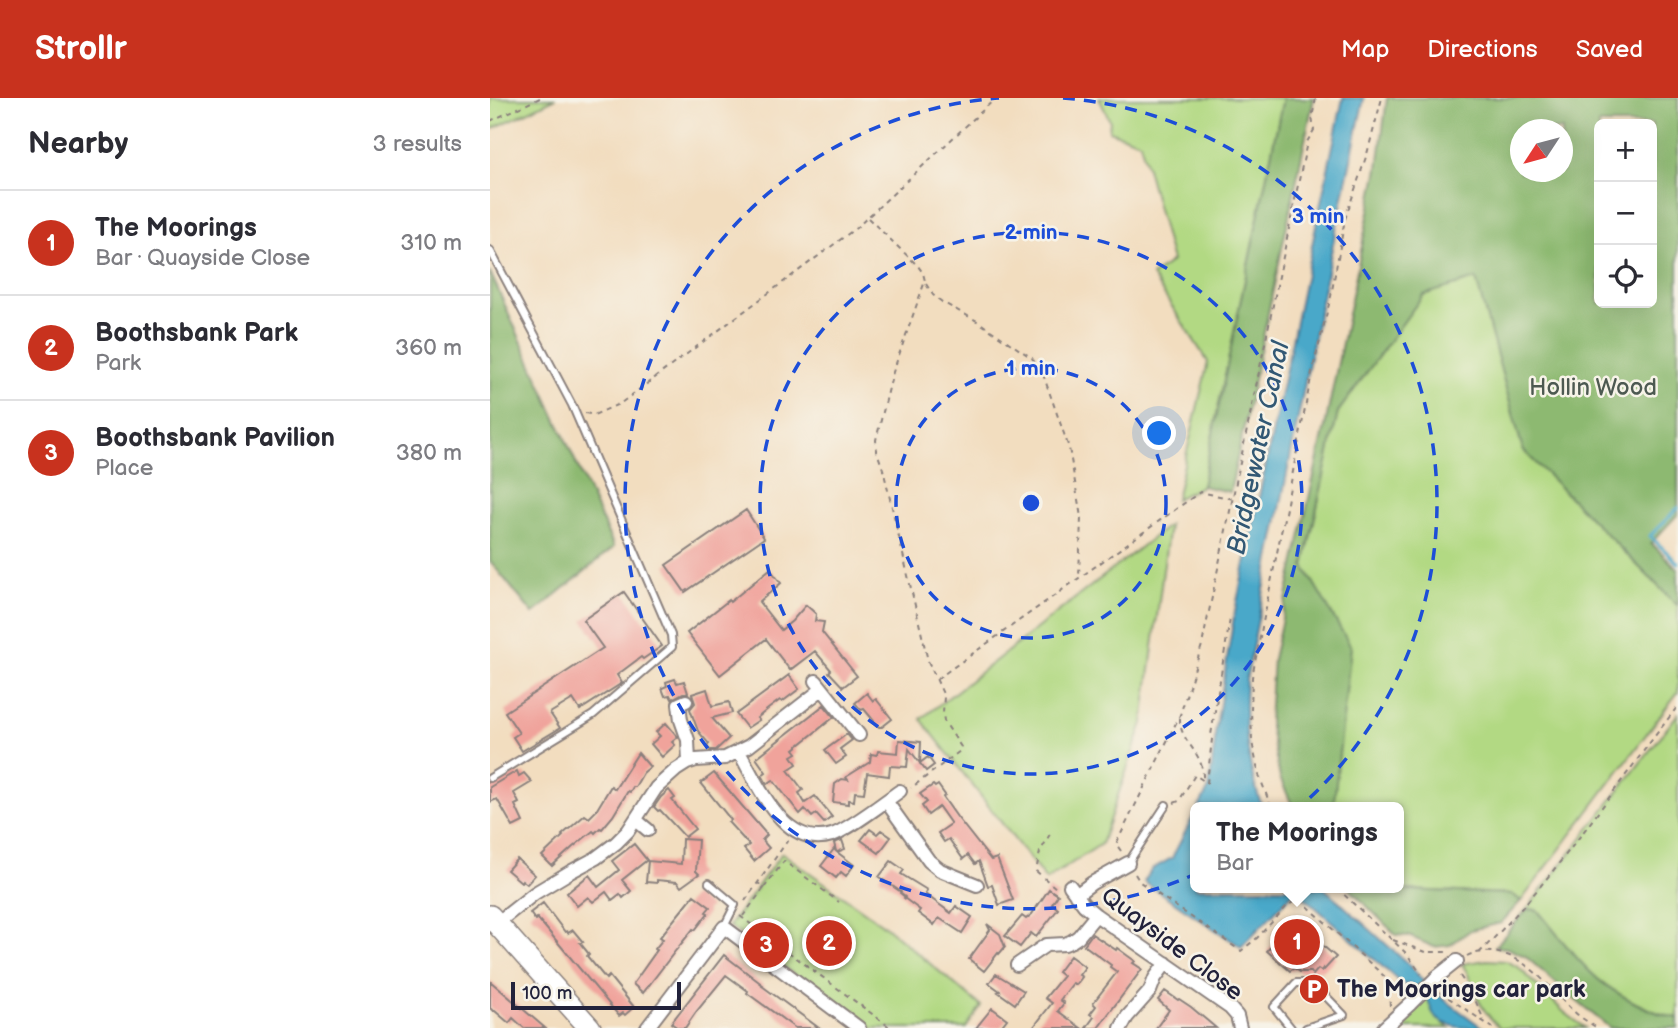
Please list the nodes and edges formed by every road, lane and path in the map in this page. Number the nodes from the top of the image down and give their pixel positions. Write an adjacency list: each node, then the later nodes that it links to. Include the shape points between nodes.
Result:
1 (541, 98): 5 (path)
2 (996, 98): 6 (path)
3 (1316, 98): 10 (path, via 1314,130 1307,142)
4 (1382, 98): 24 (path, via 1345,219 1252,677 1252,742)
5 (490, 121)
6 (868, 218): 8 (path, via 918,266); 9 (path, via 621,403 594,415)
7 (490, 250): 9 (lane)
8 (925, 281): 11 (path, via 942,302 1032,358 1044,377 1071,459 1081,517); 13 (path, via 893,372 876,440)
9 (572, 405): 20 (lane, via 671,635 672,647 593,715)
10 (1234, 499): 11 (path, via 1200,492); 16 (path, via 1202,645)
11 (1079, 578): 13 (path)
12 (1230, 619): 21 (path, via 1207,783)
13 (936, 680): 22 (path, via 944,696 944,721 960,751 908,790)
14 (686, 701): 19 (street, via 679,704)
15 (1678, 706): 46 (path, via 1582,834)
16 (1180, 715): 21 (path, via 1180,727 1200,760); 30 (path, via 1116,844)
17 (859, 735): 18 (street, via 819,685)
18 (738, 752): 19 (street); 28 (street, via 775,813)
19 (689, 762): 26 (street, via 656,788)
20 (490, 778)
21 (1203, 780): 25 (path, via 1195,775 1179,801)
22 (900, 790): 23 (street)
23 (886, 801): 28 (street, via 832,835); 31 (street, via 929,861)
24 (1269, 802)
25 (1166, 806): 30 (lane)
26 (636, 820): 27 (street); 43 (street, via 605,852)
27 (648, 830)
28 (795, 831): 33 (path)
29 (1050, 834): 36 (path, via 1035,871 1056,888)
30 (1128, 863): 36 (street, Quayside Close); 54 (path, via 1140,882 1241,951 1287,906 1303,902 1385,977 1390,990)
31 (959, 878): 34 (street); 37 (street)
32 (709, 883): 44 (lane, via 736,905)
33 (758, 883): 35 (path); 39 (path)
34 (977, 885)
35 (764, 888): 40 (path, via 784,861); 42 (path)
36 (1073, 890): 41 (street, Quayside Close)
37 (954, 891)
38 (1341, 893): 45 (path)
39 (743, 902)
40 (839, 902)
41 (1096, 915): 47 (street, Quayside Close); 49 (street, via 1079,937 1066,944 1046,945 1034,959)
42 (743, 917): 44 (path, via 736,912); 53 (path)
43 (494, 920): 55 (main road)
44 (724, 928): 56 (street); 57 (street)
45 (1393, 940): 48 (path, via 1426,952 1448,951); 50 (path)
46 (1479, 953): 48 (path); 64 (path, via 1494,951 1516,958)
47 (1166, 962): 59 (street); 60 (street, Quayside Close, via 1230,1008)
48 (1455, 962): 50 (street); 52 (path)
49 (1017, 965)
50 (1433, 982): 52 (path); 54 (street, bridge)
51 (889, 1018): 53 (path)
52 (1484, 1021): 63 (path)
53 (885, 1023): 58 (path)
54 (1388, 1025)
55 (590, 1028)
56 (646, 1028)
57 (859, 1028)
58 (891, 1028)
59 (1121, 1028)
60 (1240, 1028)
61 (1292, 1028): 62 (lane, via 1273,1007 1296,983 1313,982 1344,1015)
62 (1306, 1028)
63 (1493, 1028)
64 (1597, 1028)

